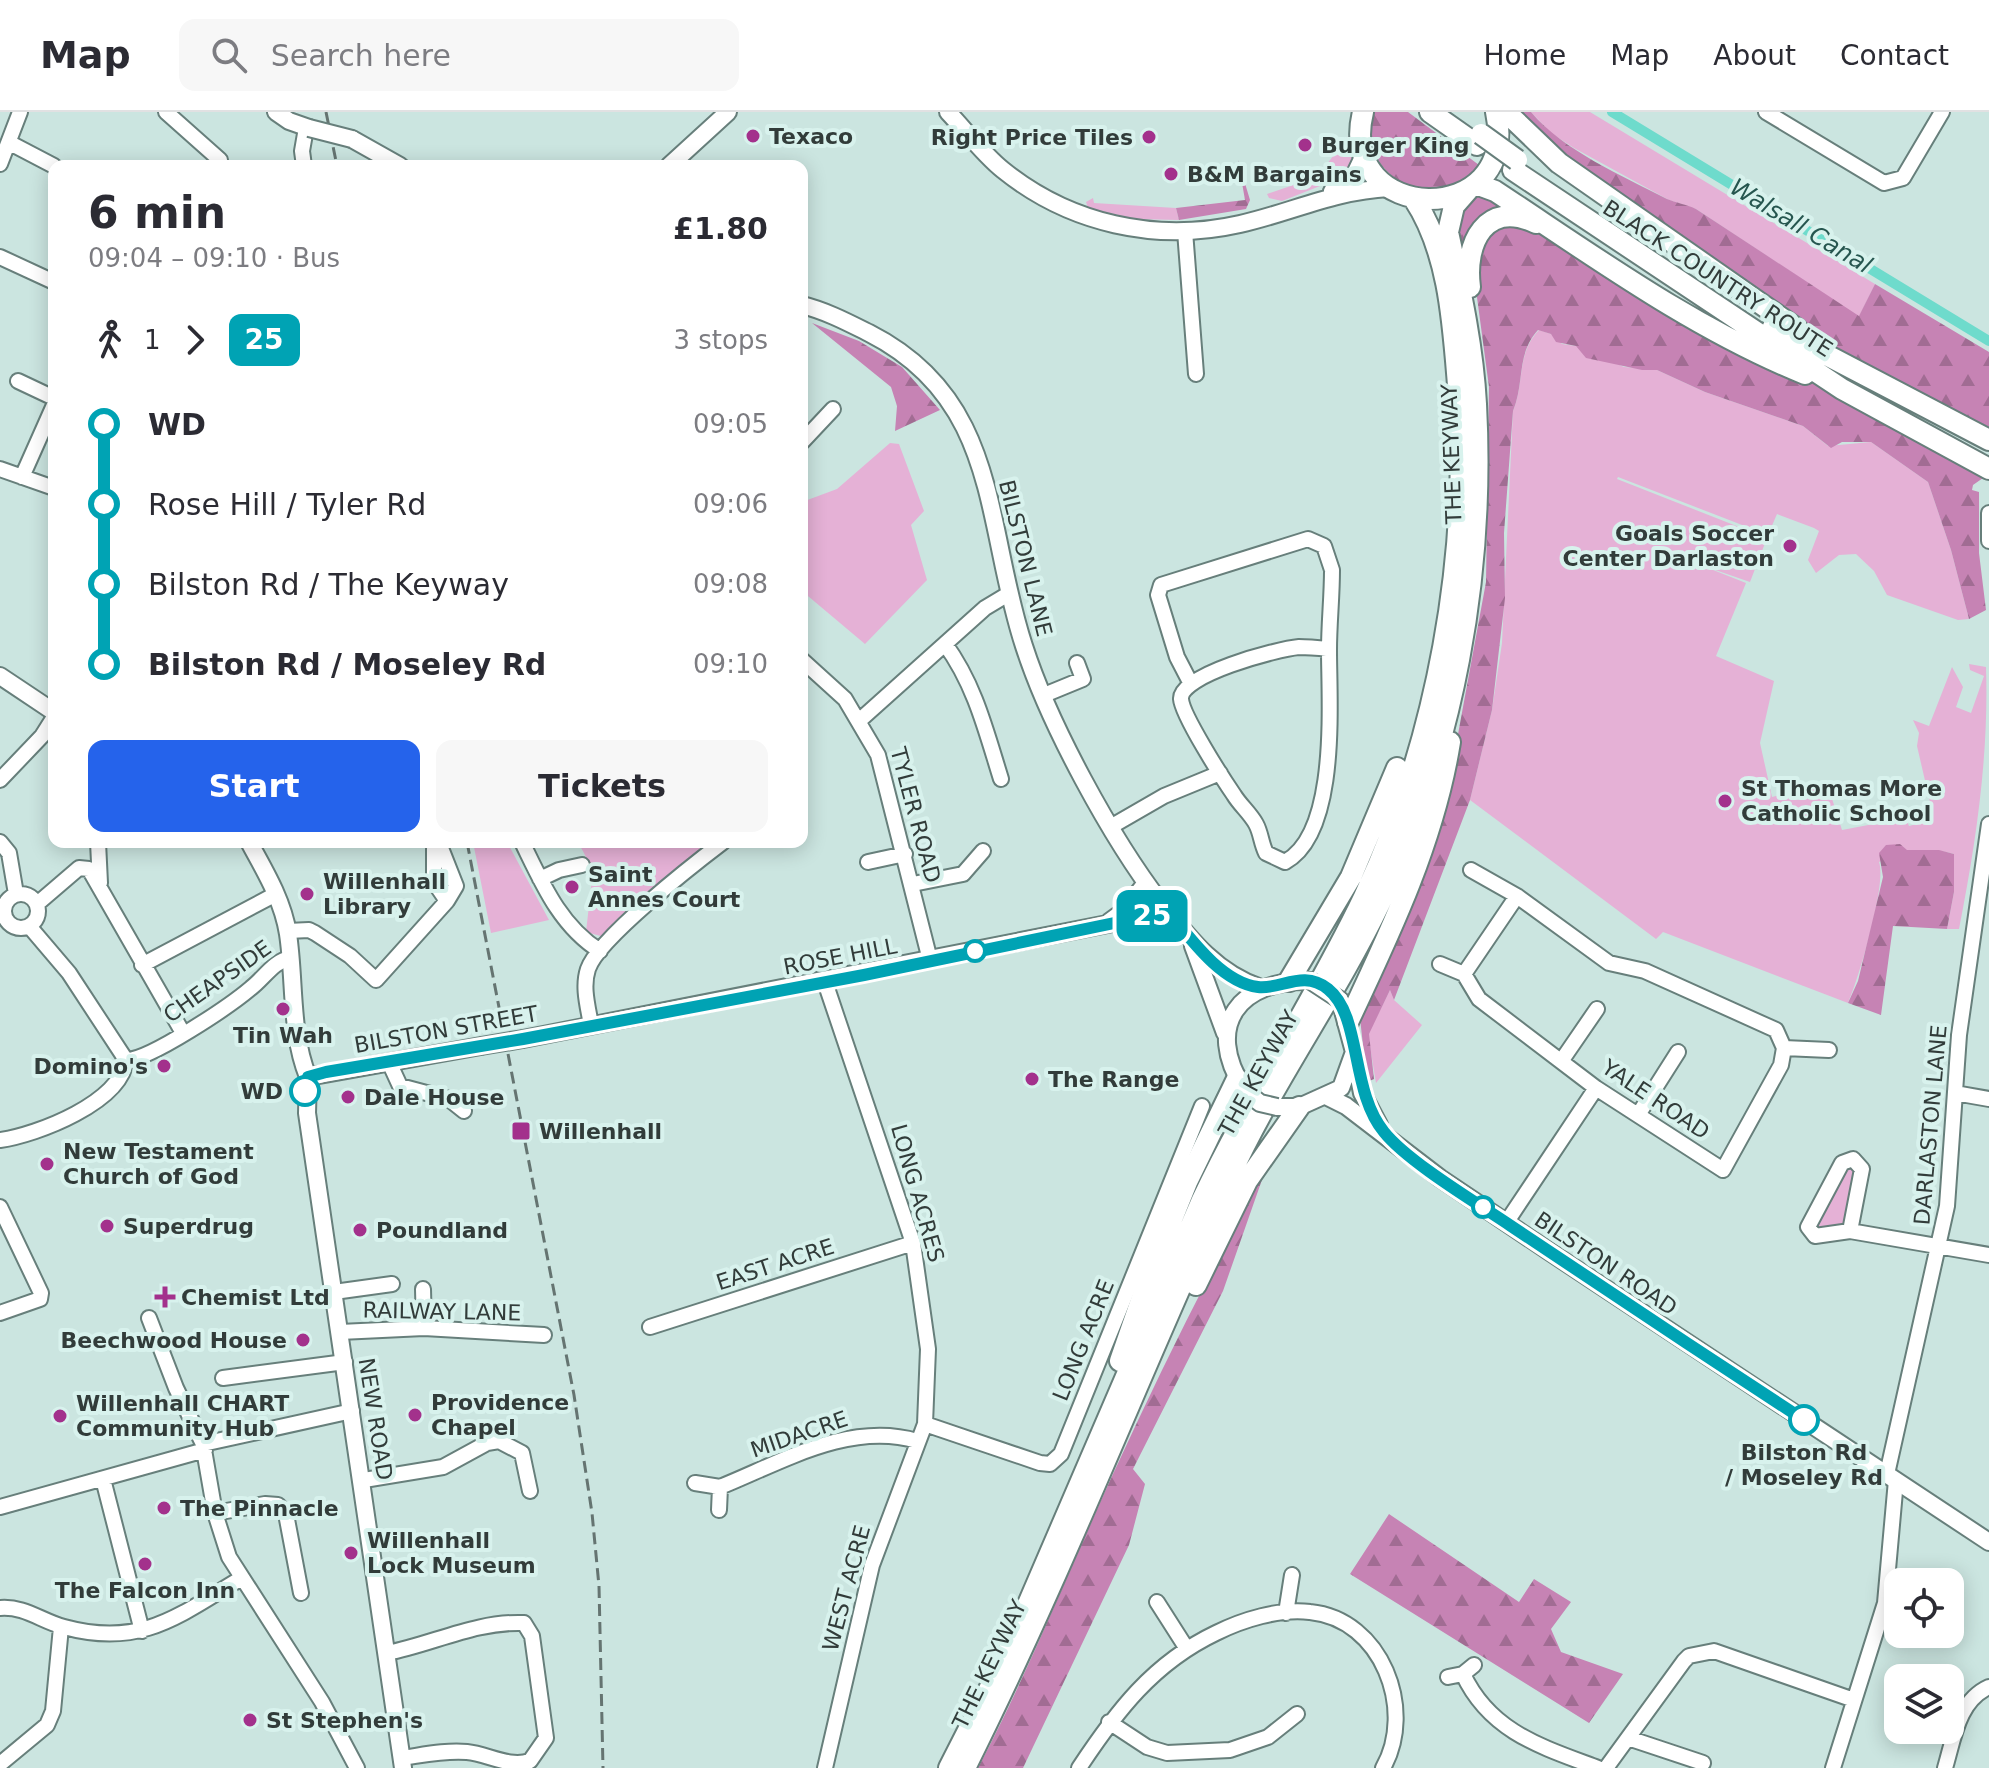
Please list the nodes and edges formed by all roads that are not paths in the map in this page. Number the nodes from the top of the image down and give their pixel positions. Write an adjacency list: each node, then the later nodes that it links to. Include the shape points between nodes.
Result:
1 (20, 112): 16 (street)
2 (166, 112): 18 (street)
3 (276, 112): 14 (main road)
4 (728, 112): 21 (main road)
5 (948, 112): 29 (main road, via 1001,169 1065,209 1132,229)
6 (1344, 112): 17 (highway)
7 (1363, 112): 17 (highway)
8 (1430, 112): 15 (highway, BLACK COUNTRY ROUTE)
9 (1449, 112): 15 (highway, BLACK COUNTRY ROUTE)
10 (1496, 112): 25 (highway, THE KEYWAY, via 1496,153)
11 (1506, 112): 34 (highway, via 1559,163)
12 (1766, 112): 13 (street, via 1884,183 1903,178)
13 (1942, 112)
14 (308, 128): 19 (street); 20 (main road, bridge, via 352,139)
15 (1479, 140): 24 (highway, BLACK COUNTRY ROUTE)
16 (10, 143): 22 (street); 23 (street)
17 (1362, 147): 26 (highway); 27 (main road, via 1353,178)
18 (220, 160)
19 (303, 160)
20 (389, 160)
21 (676, 160)
22 (48, 163)
23 (0, 164)
24 (1515, 165): 34 (highway, BLACK COUNTRY ROUTE, via 1780,332); 37 (highway, BLACK COUNTRY ROUTE)
25 (1472, 187): 28 (highway, via 1438,201); 30 (highway, via 1495,191); 39 (highway, THE KEYWAY, via 1454,206 1448,232)
26 (1389, 188): 27 (main road); 28 (highway)
27 (1317, 199): 29 (main road, via 1240,224)
28 (1414, 199): 51 (highway, THE KEYWAY, via 1435,242 1456,354 1460,464)
29 (1185, 231): 35 (street)
30 (1565, 237): 37 (highway, via 1686,315 1769,359); 39 (highway, via 1527,219 1504,217 1484,227 1472,243 1469,275 1480,372)
31 (0, 257): 32 (street)
32 (48, 279)
33 (808, 307): 50 (main road, BILSTON LANE, via 907,355 949,397 982,470)
34 (1857, 371): 43 (highway, BLACK COUNTRY ROUTE)
35 (1196, 374)
36 (18, 381): 38 (street)
37 (1842, 389): 44 (highway, BLACK COUNTRY ROUTE)
38 (48, 395)
39 (1476, 402): 52 (highway, THE KEYWAY, via 1477,534)
40 (833, 409): 42 (street)
41 (48, 418): 46 (street)
42 (808, 436)
43 (1986, 439)
44 (1980, 464)
45 (0, 469): 46 (street)
46 (22, 477): 47 (street)
47 (48, 486)
48 (1989, 513): 49 (street)
49 (1989, 541)
50 (1010, 593): 53 (street); 60 (main road, BILSTON LANE, via 1022,642)
51 (1450, 596): 103 (highway, via 1420,702 1374,828 1321,933); 150 (highway, THE KEYWAY, via 1429,705 1385,847 1331,962 1229,1142)
52 (1468, 615): 107 (highway, via 1445,774 1396,921); 148 (highway, THE KEYWAY, via 1434,758 1399,860 1355,952 1241,1151)
53 (945, 644): 63 (street); 66 (street, via 975,695)
54 (1329, 649): 59 (street, via 1299,647 1270,653); 59 (street, via 1329,554 1321,543 1308,539 1161,585 1158,595); 65 (street, via 1329,754 1313,830 1296,856 1285,862 1266,853 1257,826)
55 (1077, 663): 58 (street)
56 (808, 666): 63 (street, TYLER ROAD, via 833,686)
57 (0, 676): 62 (main road)
58 (1083, 679): 60 (street); 61 (street)
59 (1191, 684): 65 (street, via 1181,701)
60 (1044, 695): 69 (main road, BILSTON LANE)
61 (1090, 695)
62 (48, 710)
63 (860, 720): 77 (street, TYLER ROAD, via 884,769)
64 (48, 725): 67 (street)
65 (1220, 773): 69 (street, via 1164,796)
66 (1001, 779)
67 (0, 780)
68 (1989, 824): 92 (street, DARLASTON LANE)
69 (1112, 826): 83 (main road, BILSTON LANE)
70 (0, 842): 86 (street, via 9,853)
71 (90, 848): 80 (street)
72 (98, 848): 84 (street)
73 (252, 848): 87 (main road, NEW ROAD)
74 (525, 848): 82 (street)
75 (715, 848): 97 (street, via 672,881)
76 (983, 851): 85 (street, via 963,874)
77 (905, 854): 78 (street); 85 (street, TYLER ROAD)
78 (868, 862)
79 (582, 865): 82 (street)
80 (79, 868): 84 (street, via 86,867); 90 (street)
81 (1471, 870): 88 (street)
82 (540, 879): 97 (street, via 562,918 580,939)
83 (1146, 883): 91 (main road); 94 (main road, ROSE HILL, via 1124,911)
84 (100, 884): 101 (street)
85 (913, 884): 99 (street, TYLER ROAD)
86 (16, 894): 90 (street); 93 (street, via 5,905 5,917 12,926)
87 (276, 894): 95 (main road, NEW ROAD); 101 (street)
88 (1517, 896): 102 (street); 111 (street, via 1609,963 1645,971 1768,1025)
89 (447, 901): 95 (street, via 376,980 315,933)
90 (37, 904): 93 (street, via 37,918)
91 (1171, 915): 94 (main road, ROSE HILL); 96 (main road)
92 (1982, 916): 121 (street, DARLASTON LANE, via 1962,1003)
93 (29, 926): 115 (street, via 69,973)
94 (1096, 927): 99 (main road, ROSE HILL)
95 (288, 931): 98 (main road, NEW ROAD)
96 (1190, 938): 105 (main road, via 1237,980); 110 (main road)
97 (600, 951): 108 (street, via 586,981)
98 (290, 958): 109 (street, CHEAPSIDE); 118 (main road, NEW ROAD, via 300,1051)
99 (930, 960): 104 (main road, ROSE HILL)
100 (1440, 964): 102 (street)
101 (142, 965): 109 (street)
102 (1464, 974): 116 (street, YALE ROAD, via 1479,999)
103 (1289, 981): 105 (main road); 107 (main road, bridge, via 1311,981 1340,1000)
104 (825, 982): 108 (main road, ROSE HILL); 133 (street, LONG ACRES)
105 (1261, 988): 110 (main road, via 1230,1015)
106 (1597, 1009): 116 (street)
107 (1348, 1022): 113 (main road)
108 (591, 1025): 117 (main road, BILSTON STREET, bridge)
109 (183, 1033): 115 (street, CHEAPSIDE)
110 (1227, 1038): 119 (main road)
111 (1784, 1048): 112 (street); 127 (street, YALE ROAD, via 1781,1065 1723,1170)
112 (1829, 1050)
113 (1354, 1052): 122 (main road, via 1341,1088); 128 (main road, BILSTON ROAD, via 1367,1107)
114 (1678, 1052): 127 (street)
115 (126, 1060): 129 (street, via 119,1080 80,1111 21,1137)
116 (1562, 1060): 120 (street, YALE ROAD)
117 (389, 1062): 118 (main road, BILSTON STREET); 126 (street, via 400,1086 449,1099)
118 (308, 1077): 138 (main road, NEW ROAD, via 306,1105)
119 (1241, 1085): 125 (main road, bridge, via 1260,1103); 150 (highway, via 1187,1182 1153,1266 1121,1355)
120 (1596, 1088): 127 (street, YALE ROAD); 131 (street)
121 (1955, 1093): 123 (street); 134 (street, DARLASTON LANE, via 1952,1171)
122 (1328, 1097): 125 (main road); 128 (main road, BILSTON ROAD)
123 (1989, 1099)
124 (1202, 1106): 149 (street, LONG ACRE, via 1061,1454 1050,1464 1040,1463)
125 (1299, 1107): 148 (highway, via 1247,1181)
126 (464, 1111)
127 (1638, 1115)
128 (1385, 1134): 131 (main road, BILSTON ROAD)
129 (0, 1140)
130 (0, 1207): 139 (street, via 40,1290 40,1299)
131 (1506, 1223): 153 (main road, BILSTON ROAD)
132 (1850, 1231): 132 (street, via 1825,1237 1815,1236 1808,1227 1842,1163 1853,1159 1862,1169); 134 (street)
133 (913, 1243): 141 (street, EAST ACRE); 149 (street, LONG ACRES, via 928,1349)
134 (1941, 1247): 135 (street); 153 (street, DARLASTON LANE)
135 (1989, 1255)
136 (392, 1284): 138 (street)
137 (423, 1289): 142 (street)
138 (334, 1292): 143 (main road, NEW ROAD)
139 (0, 1313)
140 (149, 1318): 152 (street)
141 (650, 1327)
142 (424, 1328): 143 (street, RAILWAY LANE); 144 (street, RAILWAY LANE)
143 (340, 1332): 145 (main road, NEW ROAD)
144 (544, 1335)
145 (345, 1362): 146 (street); 147 (main road, NEW ROAD)
146 (223, 1378)
147 (352, 1411): 152 (street); 155 (main road, NEW ROAD)
148 (1126, 1421): 185 (highway, THE KEYWAY)
149 (925, 1424): 151 (street, WEST ACRE)
150 (1104, 1427): 184 (highway, THE KEYWAY, via 1004,1660)
151 (917, 1441): 157 (street, MIDACRE, via 890,1433 856,1436); 183 (street, WEST ACRE, via 872,1565)
152 (204, 1447): 154 (street); 161 (street)
153 (1892, 1477): 162 (main road, BILSTON ROAD); 175 (street, DARLASTON LANE, via 1885,1603)
154 (103, 1479): 159 (street); 170 (street)
155 (364, 1480): 158 (street, via 443,1467 499,1441 522,1453); 172 (main road, NEW ROAD)
156 (695, 1483): 157 (street)
157 (720, 1487): 160 (street)
158 (530, 1491)
159 (0, 1507)
160 (719, 1510)
161 (215, 1513): 164 (street); 165 (street, via 278,1505 286,1514)
162 (1989, 1542)
163 (1292, 1575): 168 (street)
164 (240, 1579): 170 (street, via 166,1625); 182 (street, via 322,1702)
165 (301, 1593)
166 (1157, 1602): 171 (street, via 1161,1623)
167 (0, 1608): 169 (street, via 25,1610)
168 (1286, 1613): 171 (street, via 1227,1628); 187 (street, via 1317,1613 1344,1624 1384,1664 1396,1703 1393,1744)
169 (61, 1627): 170 (street); 181 (street, via 47,1725)
170 (142, 1631)
171 (1187, 1649): 177 (street, via 1152,1675)
172 (387, 1653): 179 (main road, NEW ROAD); 179 (street, via 468,1629 524,1623 532,1636 546,1738 524,1763 439,1752)
173 (1461, 1672): 188 (street, via 1473,1696 1511,1732)
174 (1989, 1687): 191 (street, via 1969,1700)
175 (1854, 1700): 178 (street, via 1705,1651 1684,1661); 190 (street, DARLASTON LANE)
176 (1297, 1714): 177 (street, via 1268,1737 1230,1750 1167,1753 1147,1747)
177 (1109, 1722): 186 (street)
178 (1628, 1738): 180 (street); 189 (street)
179 (402, 1763)
180 (1703, 1763)
181 (0, 1764)
182 (357, 1768)
183 (825, 1768)
184 (949, 1768)
185 (965, 1768)
186 (1079, 1768)
187 (1383, 1768)
188 (1598, 1768)
189 (1606, 1768)
190 (1833, 1768)
191 (1945, 1768)

